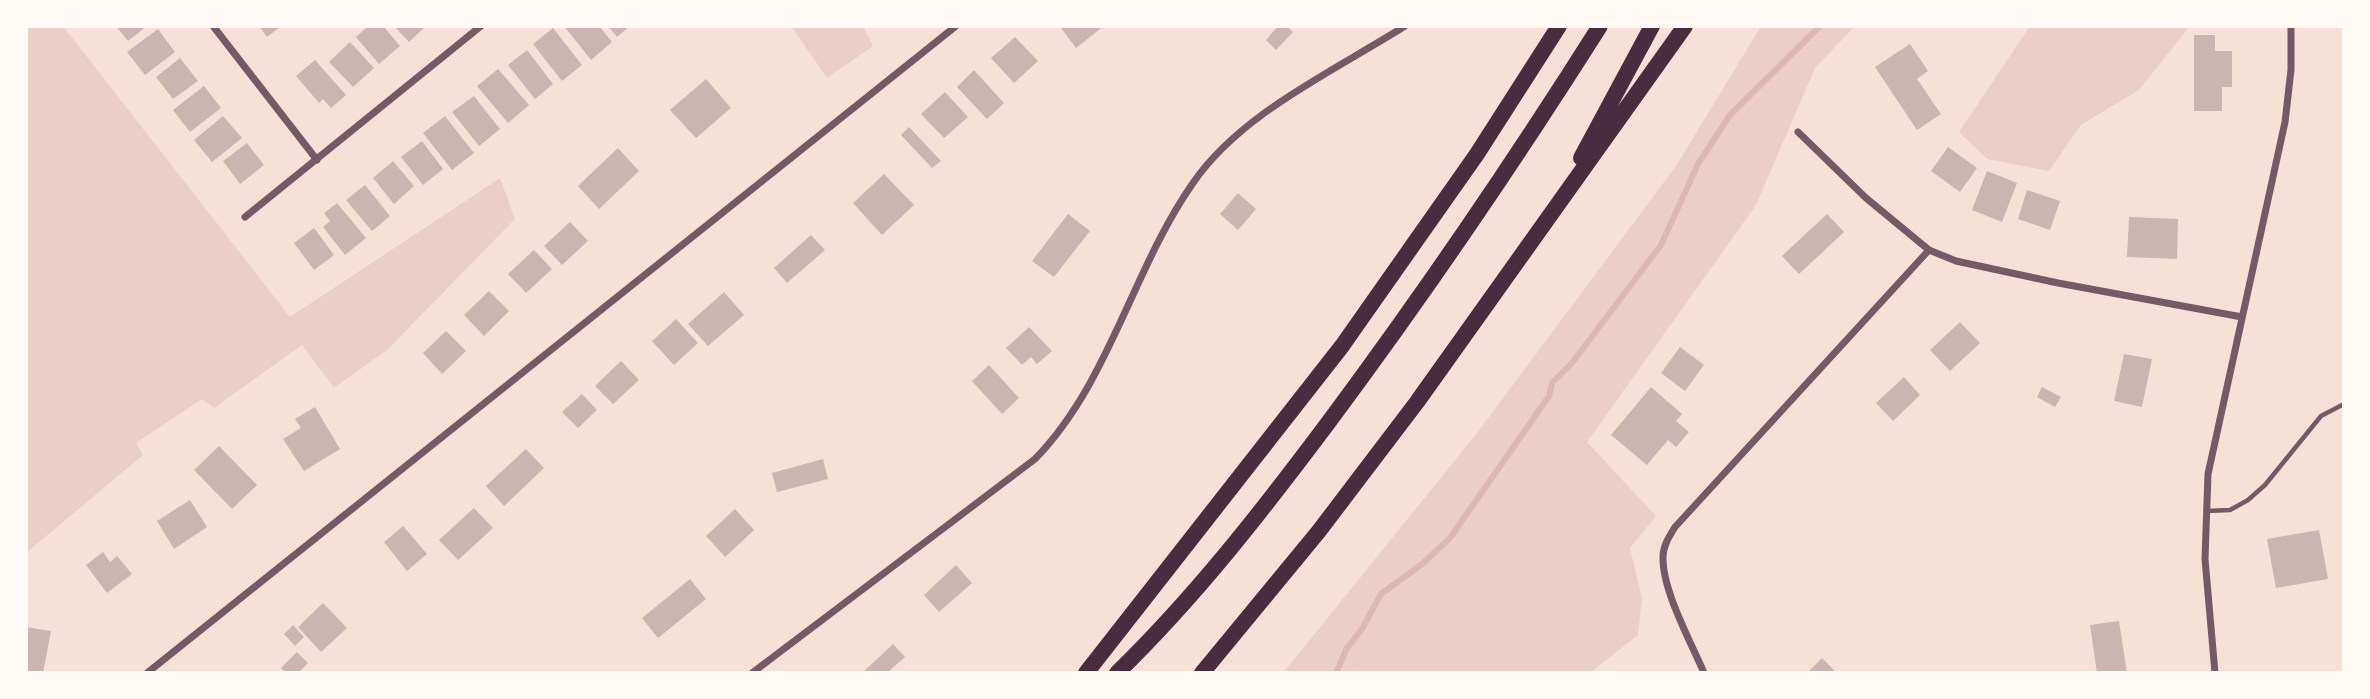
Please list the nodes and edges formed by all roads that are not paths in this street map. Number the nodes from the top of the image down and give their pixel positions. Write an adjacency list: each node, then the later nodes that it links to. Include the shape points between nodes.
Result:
1 (213, 26): 11 (street)
2 (481, 26): 11 (street)
3 (956, 26): 18 (street)
4 (1405, 26): 19 (street, via 1255,120 1213,157 1176,208 1081,399 1035,458)
5 (1559, 26): 20 (highway, via 1470,165 1342,346)
6 (1600, 26): 21 (highway, via 1514,162 1389,342 1229,551 1173,619)
7 (1652, 26): 12 (highway)
8 (1685, 26): 12 (highway)
9 (2291, 26): 15 (street, via 2285,122)
10 (1798, 132): 14 (street, via 1866,198)
11 (317, 160): 13 (street)
12 (1554, 206): 22 (highway, via 1370,465)
13 (245, 217)
14 (1929, 250): 15 (street, via 1956,261); 23 (street, via 1667,540 1663,554 1666,578)
15 (2242, 317): 17 (street, via 2212,449)
16 (2344, 404): 17 (lane, via 2321,416 2248,500 2230,510)
17 (2205, 511): 24 (street, via 2206,597)
18 (147, 673)
19 (752, 673)
20 (1086, 673)
21 (1117, 673)
22 (1202, 673)
23 (1704, 673)
24 (2215, 673)

